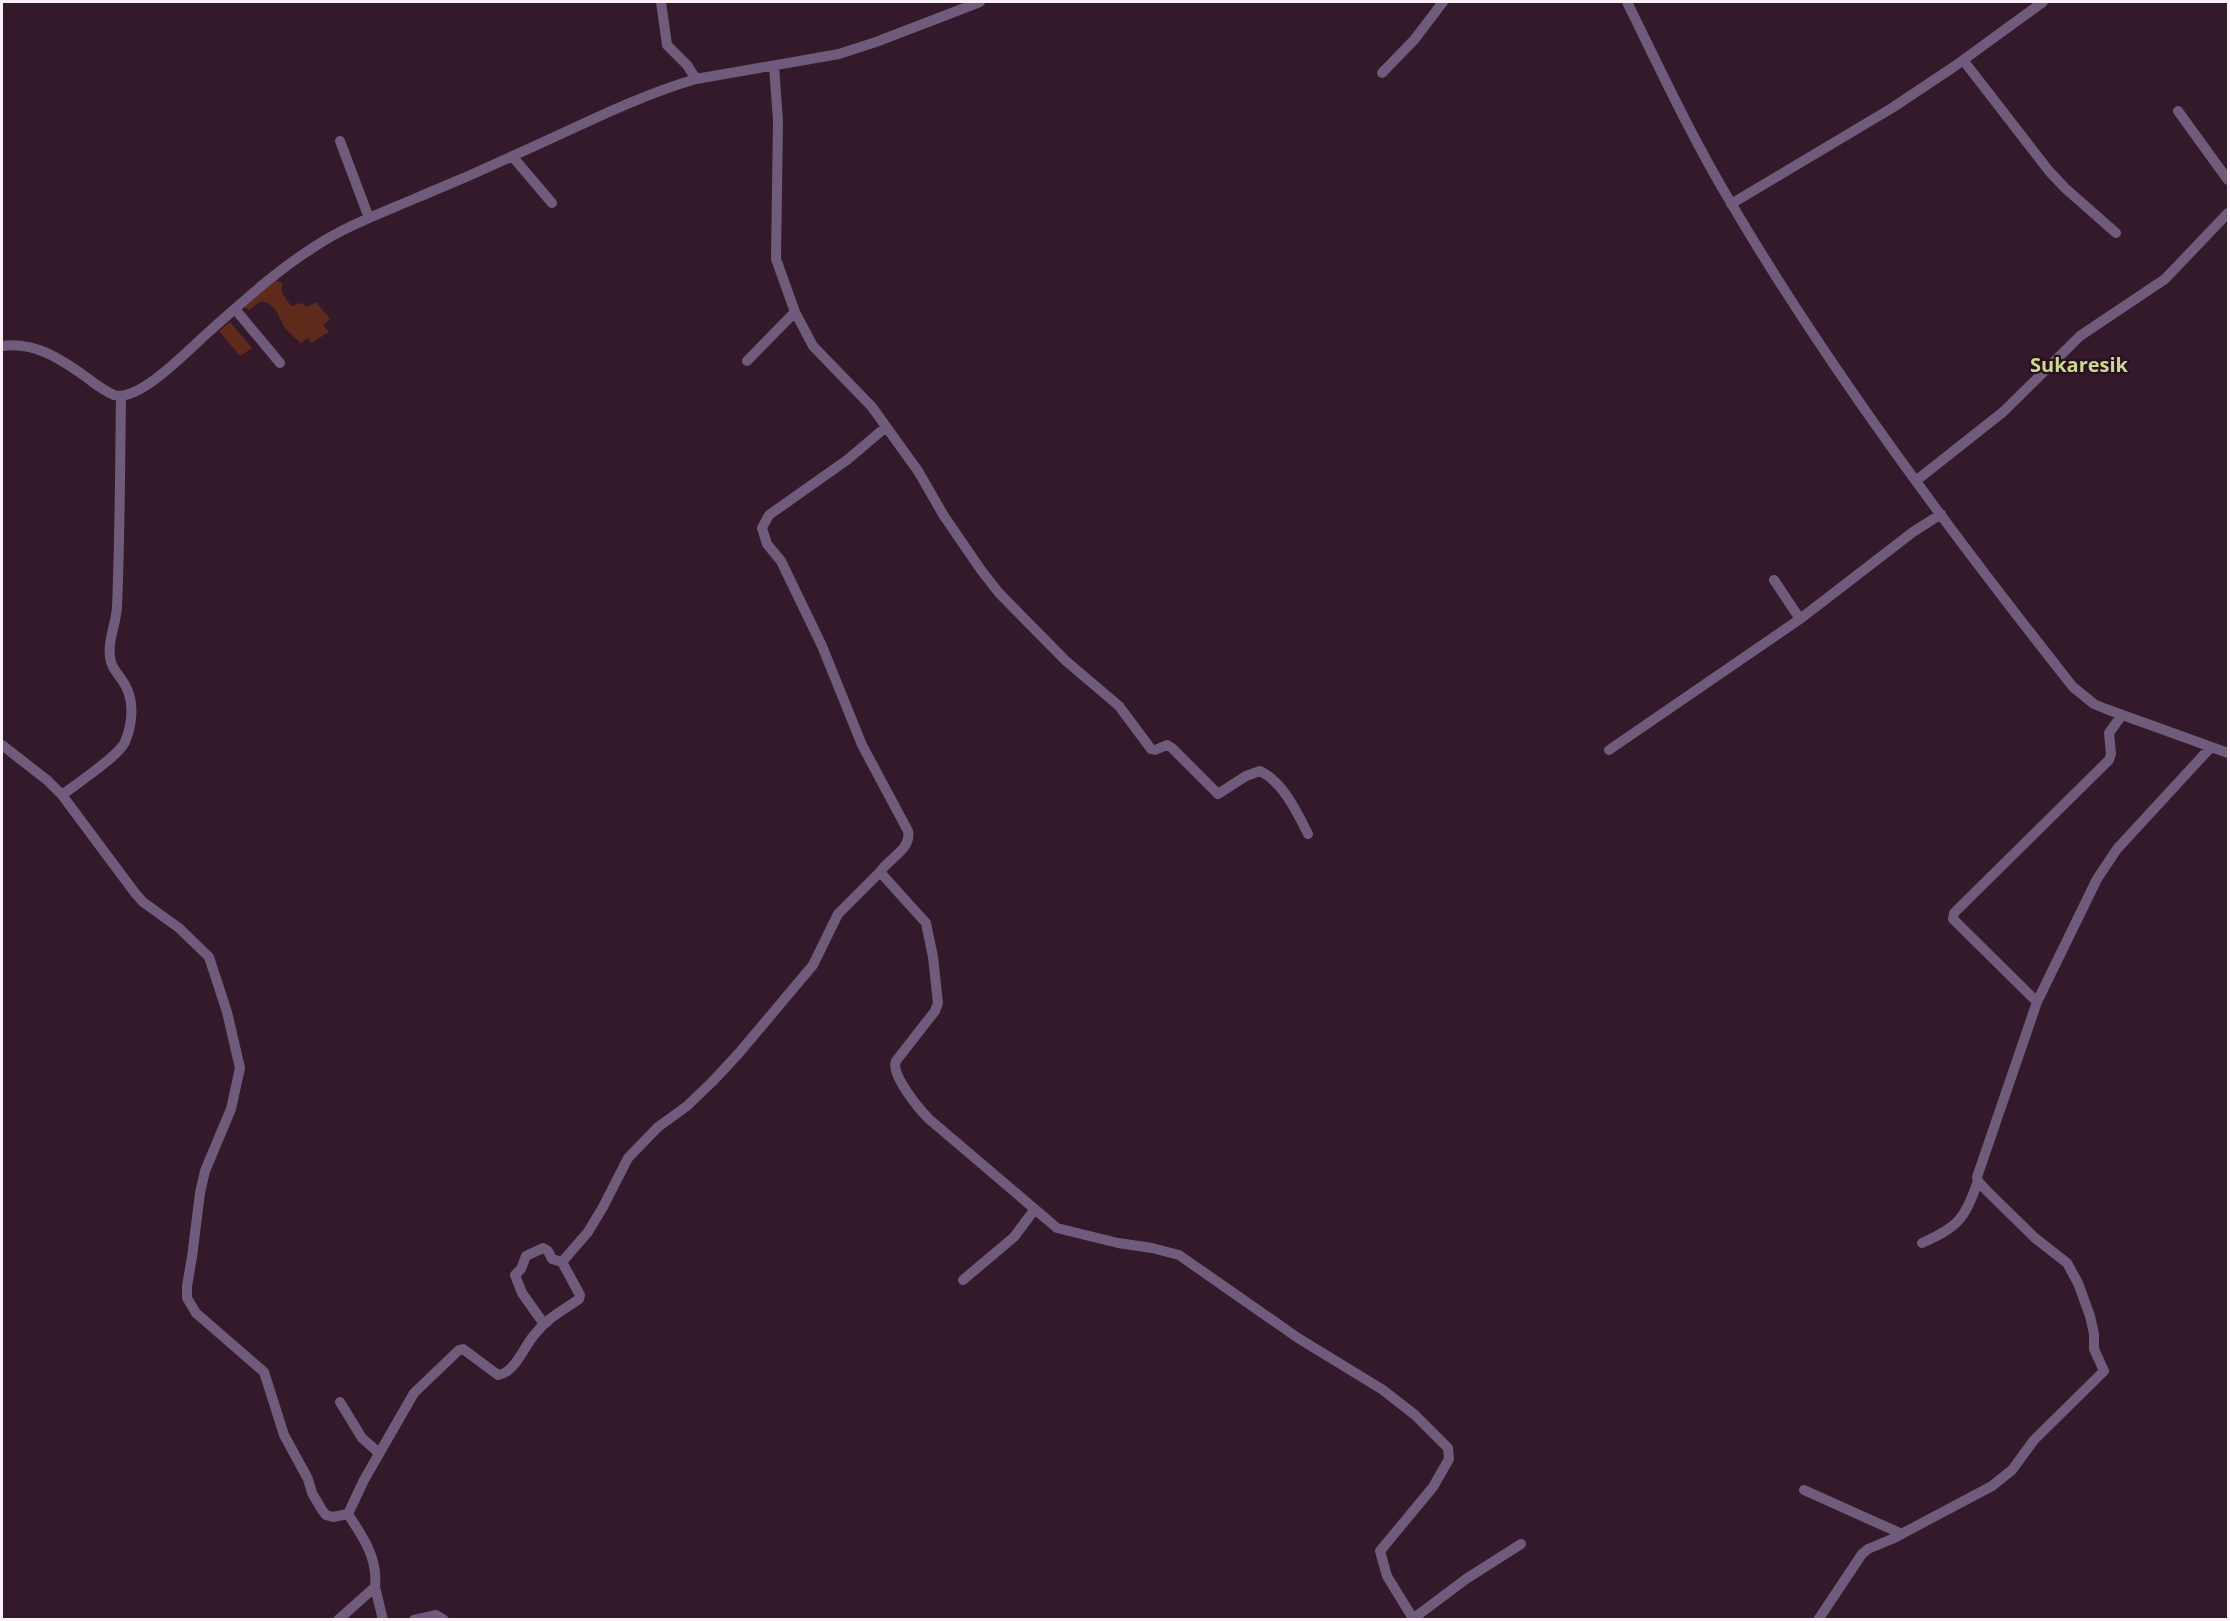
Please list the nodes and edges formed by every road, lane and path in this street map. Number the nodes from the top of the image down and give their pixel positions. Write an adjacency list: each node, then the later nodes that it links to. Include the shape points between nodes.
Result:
1 (661, 2): 9 (street, via 667,45)
2 (980, 2): 7 (street, via 838,54)
3 (1443, 2): 8 (street)
4 (1627, 2): 15 (street)
5 (2043, 2): 6 (street)
6 (1963, 60): 15 (street, via 1892,108); 18 (street, via 2049,171)
7 (774, 66): 9 (street); 20 (street, via 778,121 776,259)
8 (1382, 73)
9 (696, 79): 12 (street, via 638,98)
10 (2178, 111): 13 (street)
11 (340, 141): 17 (street)
12 (512, 156): 14 (street); 17 (street)
13 (2229, 180)
14 (552, 202)
15 (1731, 204): 26 (street, via 1814,335)
16 (2229, 213): 26 (street, via 2165,279 2080,336 2003,412)
17 (369, 218): 19 (street, via 312,248)
18 (2116, 233)
19 (235, 309): 23 (street); 24 (street, via 157,377)
20 (795, 312): 22 (street); 25 (street, via 813,346)
21 (2, 346): 24 (street, via 13,344 52,355 107,392)
22 (747, 361)
23 (280, 363)
24 (121, 397): 35 (street, via 117,610 110,646 111,662 126,686 132,715 122,747)
25 (886, 427): 36 (street, via 999,593 1066,661 1119,706 1151,749 1170,746 1218,794 1245,776 1266,773 1296,811); 37 (street, via 770,515 762,528 822,646 867,755 908,831 907,844)
26 (1917, 480): 27 (street)
27 (1941, 513): 29 (street); 30 (street, via 2073,687 2094,704)
28 (1774, 580): 29 (street)
29 (1800, 618): 33 (street)
30 (2122, 715): 32 (street); 38 (street, via 2109,734 2109,760 1954,913 1953,920)
31 (2, 745): 35 (street)
32 (2211, 747): 34 (street); 38 (street, via 2118,849 2097,879)
33 (1609, 750)
34 (2229, 753)
35 (62, 795): 48 (street, via 143,902 179,928 209,957 240,1068 231,1108 200,1192 187,1298 196,1312 264,1372 284,1435 322,1510 333,1517)
36 (1308, 834)
37 (880, 872): 40 (street, via 926,923 938,1003 896,1061 895,1071 929,1119); 42 (street, via 838,914 813,965 739,1053 628,1158 593,1223)
38 (2037, 1002): 39 (street)
39 (1978, 1181): 41 (street, via 1960,1221); 49 (street, via 2035,1238 2067,1263 2090,1316 2094,1349 2104,1371 2034,1440 2005,1475 1984,1491)
40 (1035, 1209): 43 (street, via 1014,1237); 52 (street, via 1064,1231 1179,1255 1298,1338 1383,1390 1448,1448 1449,1458 1433,1487 1380,1551 1388,1576)
41 (1922, 1243)
42 (562, 1262): 44 (street, via 579,1299); 44 (street, via 552,1259 543,1248 526,1256 514,1275)
43 (963, 1280)
44 (544, 1324): 46 (street, via 503,1375 459,1350 414,1393)
45 (340, 1402): 46 (street, via 362,1438)
46 (379, 1453): 48 (street)
47 (1804, 1490): 49 (street)
48 (348, 1514): 51 (street, via 371,1551)
49 (1902, 1534): 57 (street, via 1863,1554)
50 (1521, 1544): 52 (street)
51 (375, 1587): 53 (street); 54 (street)
52 (1414, 1619)
53 (338, 1620)
54 (383, 1620)
55 (414, 1620): 56 (street, via 436,1615)
56 (444, 1620)
57 (1818, 1620)

